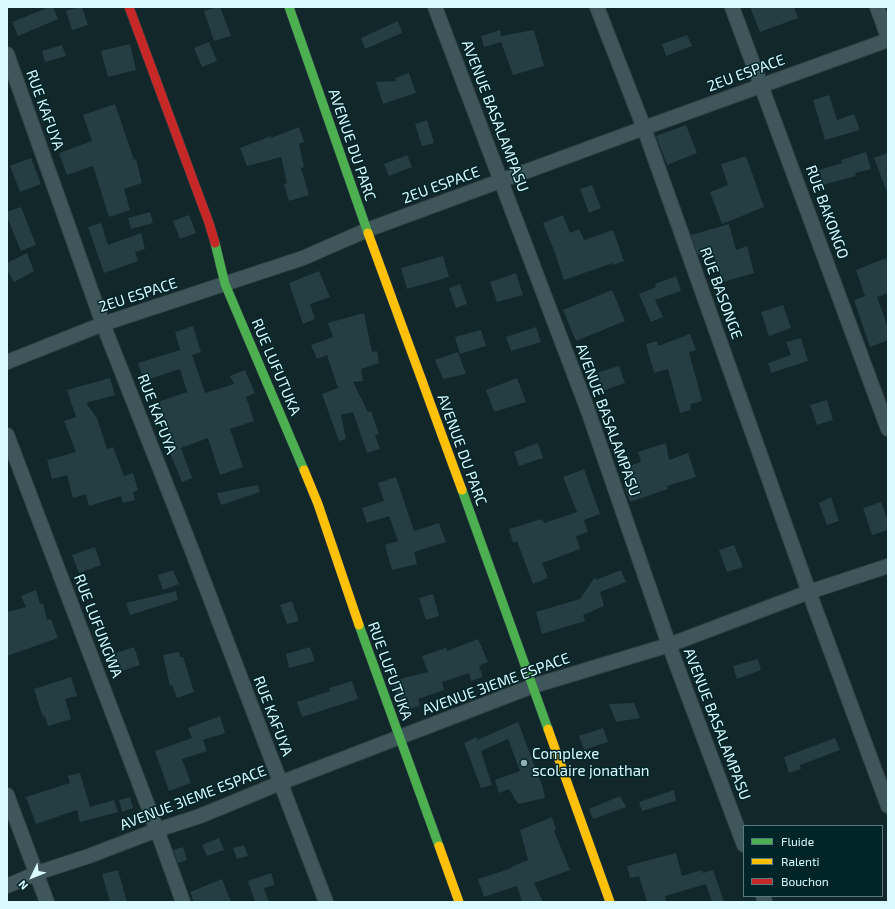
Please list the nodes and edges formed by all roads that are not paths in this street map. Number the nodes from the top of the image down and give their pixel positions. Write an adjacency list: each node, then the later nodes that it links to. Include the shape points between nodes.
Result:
1 (129, 7): 14 (street, RUE LUFUTUKA, via 209,223)
2 (289, 7): 13 (street, AVENUE DU PARC)
3 (435, 7): 12 (street, AVENUE BASALAMPASU)
4 (597, 7): 11 (street, RUE BASONGE)
5 (732, 7): 10 (street, RUE BAKONGO)
6 (877, 7): 7 (street)
7 (888, 37)
8 (888, 40): 10 (street, 2EU ESPACE)
9 (7, 54): 15 (street, RUE KAFUYA)
10 (762, 85): 11 (street, 2EU ESPACE); 17 (street, RUE BAKONGO)
11 (644, 128): 12 (street, 2EU ESPACE); 20 (street, RUE BASONGE)
12 (501, 181): 13 (street, 2EU ESPACE); 21 (street, AVENUE BASALAMPASU, via 587,408)
13 (367, 230): 14 (street, 2EU ESPACE, via 303,258); 22 (street, AVENUE DU PARC)
14 (225, 284): 15 (street, 2EU ESPACE); 23 (street, RUE LUFUTUKA, via 318,504)
15 (103, 324): 16 (street, 2EU ESPACE); 24 (street, RUE KAFUYA)
16 (7, 362)
17 (888, 429)
18 (7, 435): 27 (street, RUE LUFUNGWA)
19 (888, 566): 20 (street, AVENUE 3IEME ESPACE)
20 (809, 592): 21 (street, AVENUE 3IEME ESPACE); 26 (street, RUE BASONGE)
21 (669, 645): 22 (street, AVENUE 3IEME ESPACE); 28 (street, AVENUE BASALAMPASU)
22 (533, 686): 23 (street, AVENUE 3IEME ESPACE); 35 (street, AVENUE DU PARC)
23 (399, 738): 24 (street, AVENUE 3IEME ESPACE); 34 (street, RUE LUFUTUKA)
24 (280, 783): 27 (street, AVENUE 3IEME ESPACE, via 200,816); 33 (street, RUE KAFUYA)
25 (7, 794): 29 (street)
26 (888, 806)
27 (157, 830): 29 (street, AVENUE 3IEME ESPACE); 32 (street, RUE LUFUNGWA)
28 (743, 842)
29 (37, 873): 30 (street, AVENUE 3IEME ESPACE); 31 (street)
30 (7, 886)
31 (47, 902)
32 (183, 902)
33 (326, 902)
34 (459, 902)
35 (610, 902)

